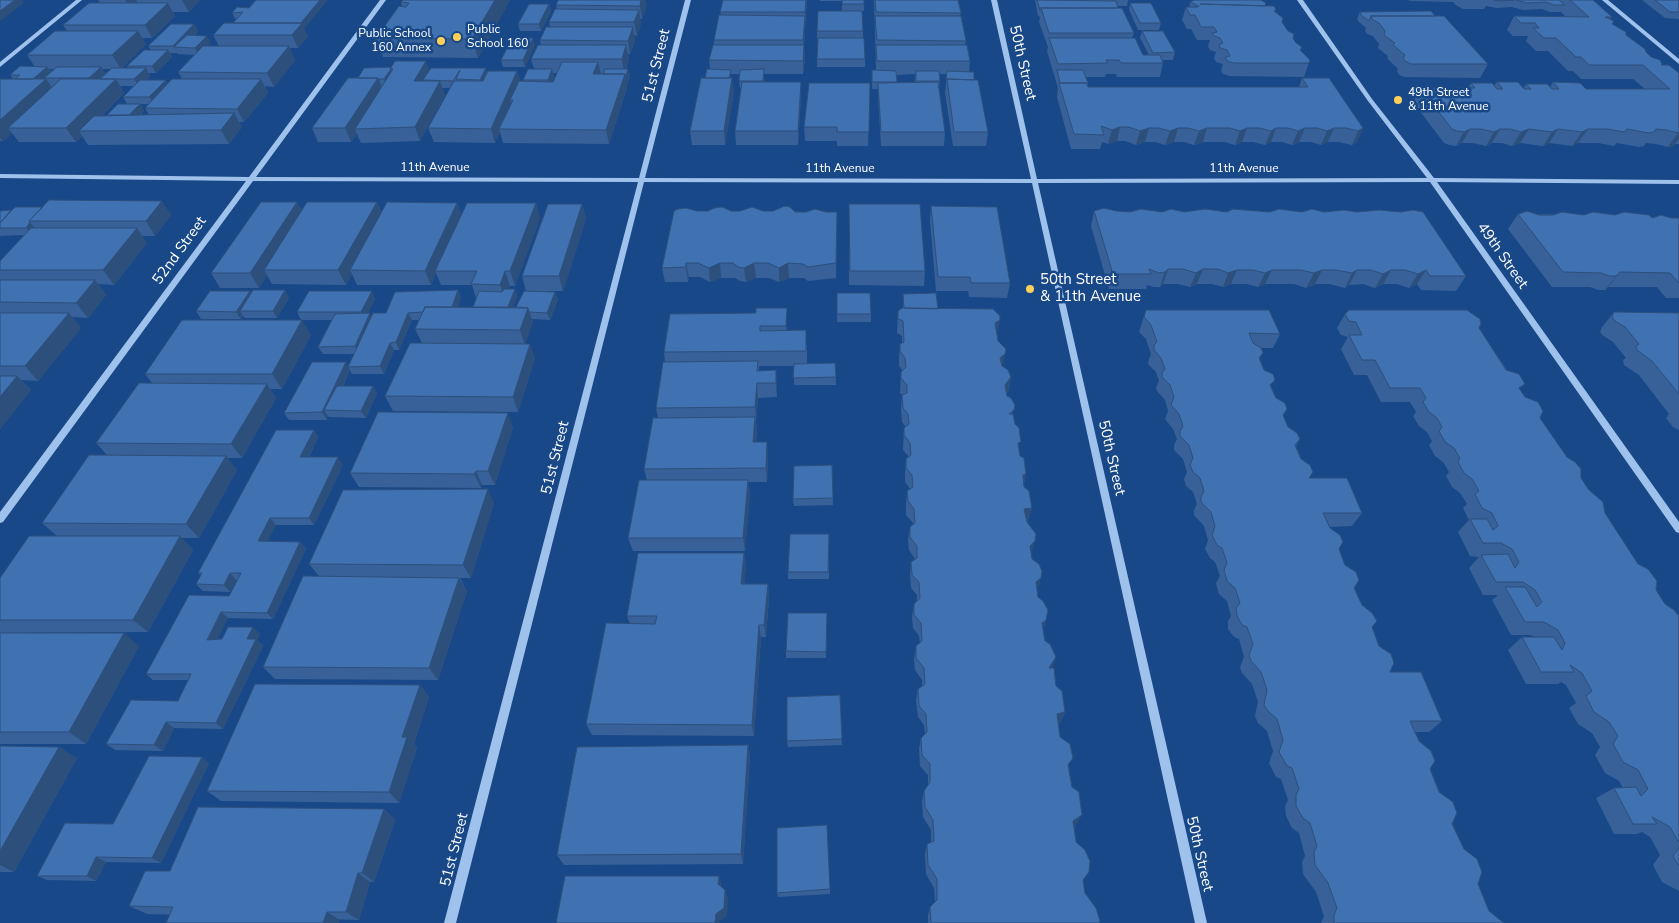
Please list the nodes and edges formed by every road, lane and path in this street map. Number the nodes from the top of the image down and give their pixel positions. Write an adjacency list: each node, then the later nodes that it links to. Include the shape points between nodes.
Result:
1 (79, 0): 8 (street)
2 (382, 0): 10 (street, 52nd Street)
3 (688, 0): 11 (street, 51st Street)
4 (994, 0): 13 (street, 50th Street)
5 (1300, 0): 12 (street, 49th Street, via 1370,100)
6 (1605, 0): 7 (street)
7 (1679, 62)
8 (0, 65)
9 (0, 176): 10 (street, 11th Avenue)
10 (251, 179): 11 (street, 11th Avenue); 15 (street, 52nd Street)
11 (642, 180): 13 (street, 11th Avenue); 17 (street, 51st Street)
12 (1432, 180): 13 (street, 11th Avenue); 14 (street, 11th Avenue); 16 (street, 49th Street)
13 (1035, 181): 18 (street, 50th Street)
14 (1679, 182)
15 (0, 519)
16 (1679, 529)
17 (450, 923)
18 (1201, 923)

